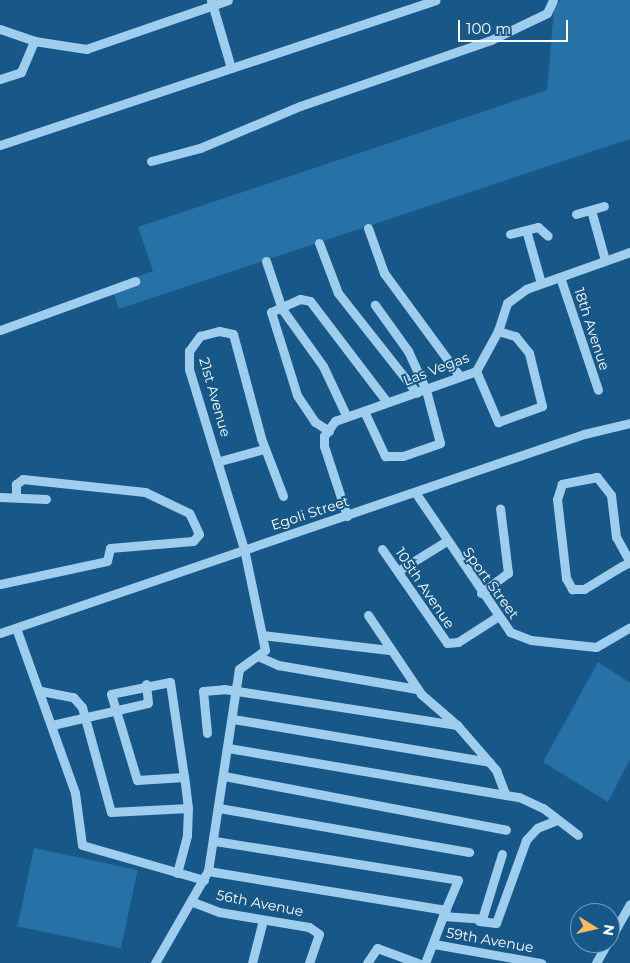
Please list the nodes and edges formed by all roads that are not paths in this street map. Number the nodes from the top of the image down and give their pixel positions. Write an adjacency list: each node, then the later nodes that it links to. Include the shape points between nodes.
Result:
1 (228, 0): 4 (street)
2 (436, 0): 7 (street)
3 (553, 0): 10 (street, via 547,13 491,40 300,106 200,148)
4 (212, 2): 6 (street, via 86,49); 7 (street)
5 (0, 28): 6 (street)
6 (34, 41): 8 (street, via 21,72)
7 (231, 68): 9 (street)
8 (0, 79)
9 (0, 145)
10 (151, 161)
11 (604, 206): 12 (street)
12 (591, 210): 13 (street); 20 (street)
13 (576, 214)
14 (368, 228): 30 (street, via 384,273)
15 (530, 229): 16 (street); 17 (street); 24 (street)
16 (510, 234)
17 (548, 236)
18 (319, 243): 33 (street, via 338,293)
19 (630, 252): 20 (street, Las Vegas)
20 (606, 260): 22 (street, Las Vegas)
21 (266, 261): 26 (street)
22 (560, 277): 24 (street, Las Vegas); 32 (street, 18th Avenue)
23 (135, 281): 27 (street)
24 (541, 283): 28 (street, Las Vegas, via 507,302)
25 (375, 305): 31 (street, via 400,338)
26 (282, 309): 34 (street, via 300,299 310,301); 36 (street, via 323,366); 38 (street, via 270,315 297,395 315,422)
27 (0, 330)
28 (498, 330): 29 (street, Las Vegas); 29 (street, via 515,336 529,353 542,406 498,422)
29 (476, 372): 30 (street, Las Vegas)
30 (459, 375): 31 (street, Las Vegas)
31 (426, 390): 33 (street, Las Vegas); 35 (street, via 441,435 437,445 385,456)
32 (598, 390)
33 (417, 393): 34 (street, Las Vegas)
34 (387, 402): 35 (street, Las Vegas)
35 (364, 411): 36 (street, Las Vegas)
36 (346, 415): 38 (street)
37 (630, 424): 41 (street, Egoli Street)
38 (329, 431): 47 (street, via 324,446)
39 (264, 449): 40 (street); 40 (street, 21st Avenue, via 235,340 228,330 220,331 196,340 188,358); 43 (street, 21st Avenue)
40 (220, 461): 49 (street, 21st Avenue)
41 (414, 492): 47 (street, Egoli Street); 48 (street, Sport Street)
42 (16, 495): 44 (street); 45 (street); 53 (street, via 16,484 23,479 145,492 189,513 199,534 193,541 110,548 107,561)
43 (283, 496)
44 (0, 497)
45 (46, 499)
46 (500, 508): 54 (street, via 508,573)
47 (346, 516): 49 (street, Egoli Street)
48 (445, 542): 52 (street); 54 (street, Sport Street)
49 (244, 549): 58 (street, Egoli Street); 60 (street, 21st Avenue)
50 (382, 549): 52 (street, 105th Avenue)
51 (630, 562): 51 (street, via 584,589 572,588 566,578 557,500 562,484 597,476 611,495 616,538)
52 (398, 571): 56 (street, 105th Avenue, via 447,643 458,642)
53 (0, 584)
54 (481, 593): 56 (street, Sport Street)
55 (368, 615): 61 (street)
56 (497, 617): 57 (street, Sport Street, via 517,636 582,648 596,648)
57 (630, 627)
58 (16, 628): 59 (street, Egoli Street); 66 (street)
59 (0, 633)
60 (262, 635): 61 (street); 62 (street, 21st Avenue, via 265,650)
61 (389, 650): 65 (street)
62 (260, 657): 64 (street, via 241,665); 65 (street, via 278,665)
63 (146, 684): 67 (street, via 111,694); 67 (street, via 148,703); 76 (street, via 170,682)
64 (237, 689): 69 (street); 71 (street); 72 (street, via 203,691)
65 (417, 689): 71 (street)
66 (41, 691): 68 (street, via 73,697); 70 (street)
67 (114, 711): 68 (street); 76 (street, via 137,780)
68 (85, 718): 70 (street); 78 (street, via 111,812)
69 (233, 719): 73 (street); 74 (street)
70 (52, 725): 86 (street, via 75,792 82,845)
71 (457, 725): 74 (street)
72 (207, 733)
73 (228, 748): 75 (street); 77 (street)
74 (490, 762): 77 (street, via 499,774)
75 (224, 776): 79 (street); 81 (street)
76 (184, 777): 78 (street)
77 (505, 794): 80 (street, via 530,802)
78 (188, 808): 86 (street, via 187,835)
79 (220, 808): 83 (street); 84 (street)
80 (557, 820): 82 (street); 92 (street, via 542,824 526,840 496,923)
81 (506, 830)
82 (578, 836)
83 (215, 841): 87 (street); 90 (street, via 458,880)
84 (469, 852)
85 (502, 854): 92 (street)
86 (177, 873): 87 (street)
87 (206, 876): 88 (street); 90 (street)
88 (193, 902): 91 (street, 56th Avenue); 95 (street)
89 (630, 904): 93 (street)
90 (444, 913): 92 (street); 94 (street)
91 (263, 920): 96 (street); 97 (street, 56th Avenue, via 315,930 318,940)
92 (479, 921)
93 (620, 922)
94 (434, 944): 100 (street); 101 (street, 59th Avenue)
95 (155, 963)
96 (252, 963)
97 (309, 963)
98 (367, 963): 99 (street, via 377,948)
99 (418, 963)
100 (425, 963)
101 (541, 963)

